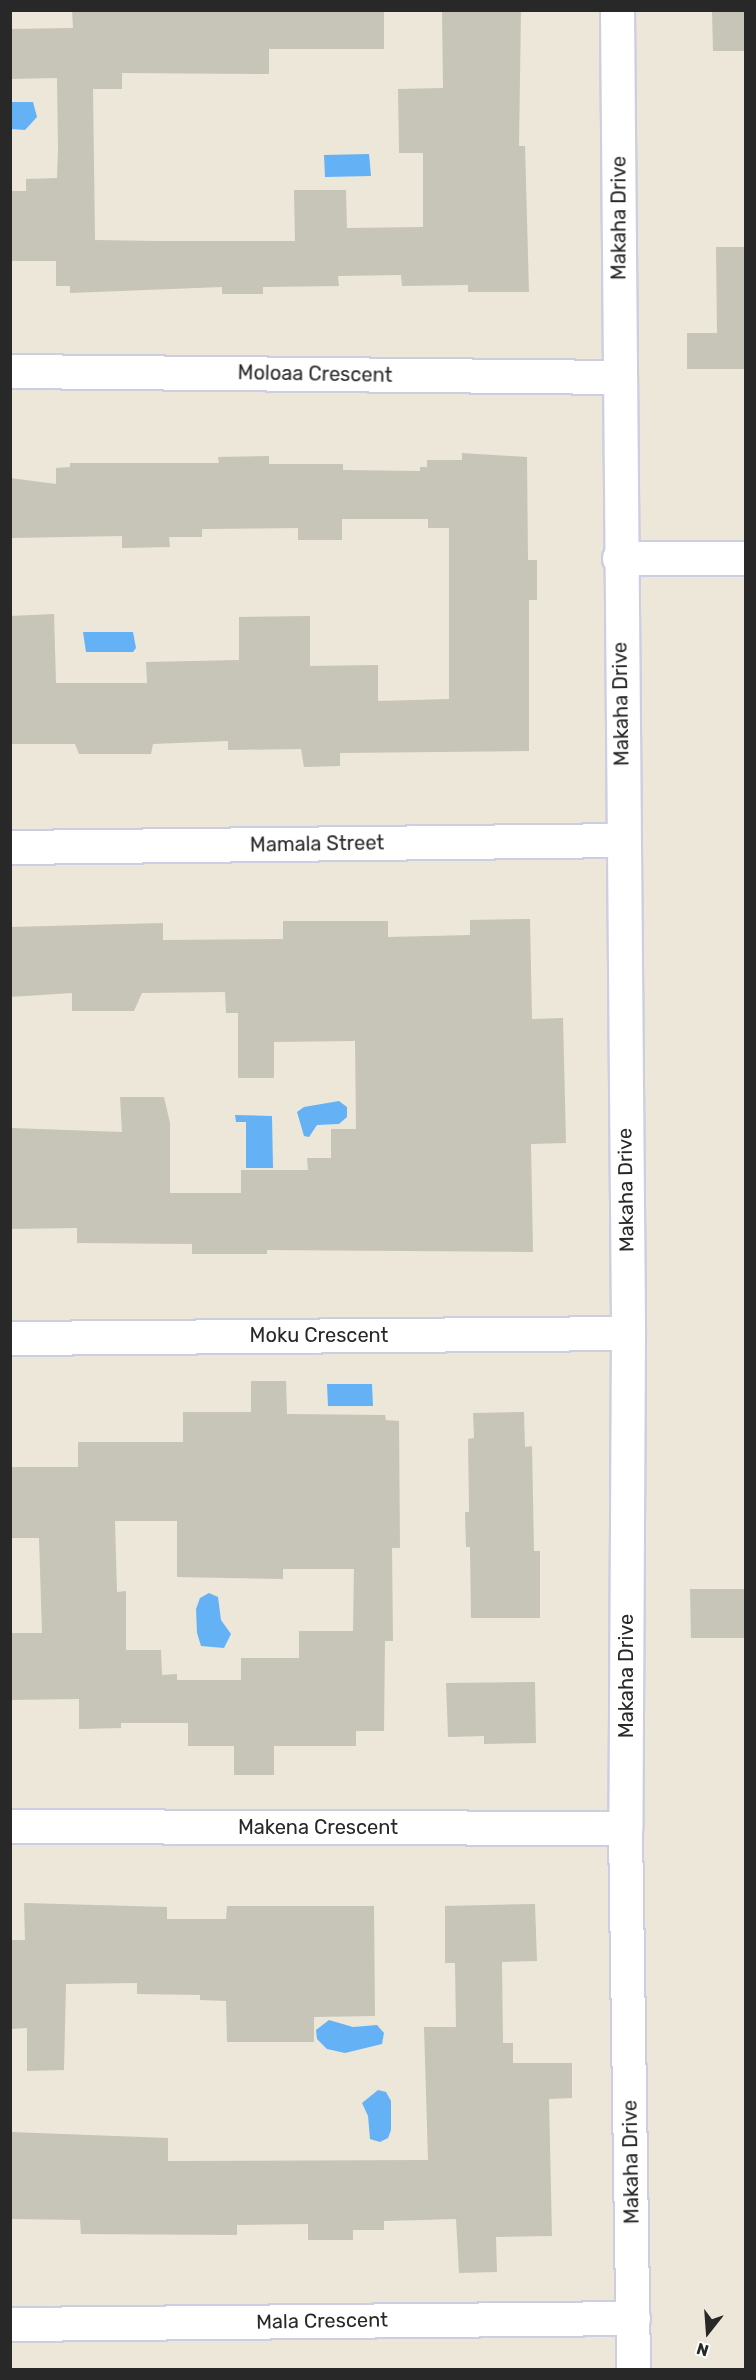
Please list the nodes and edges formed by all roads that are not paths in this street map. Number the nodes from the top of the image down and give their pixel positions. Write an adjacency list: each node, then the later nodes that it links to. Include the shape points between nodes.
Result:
1 (617, 10): 3 (street, Makaha Drive)
2 (10, 371): 3 (street, Moloaa Crescent)
3 (619, 377): 4 (street, Makaha Drive)
4 (619, 558): 5 (street); 6 (street, Makaha Drive)
5 (746, 558)
6 (623, 840): 7 (street, Mamala Street); 8 (street, Makaha Drive)
7 (10, 847)
8 (628, 1333): 9 (street, Moku Crescent); 11 (street, Makaha Drive)
9 (10, 1338)
10 (10, 1826): 11 (street, Makena Crescent)
11 (625, 1828): 12 (street, Makaha Drive)
12 (633, 2318): 13 (street, Mala Crescent); 14 (street, Makaha Drive)
13 (10, 2324)
14 (633, 2370)

